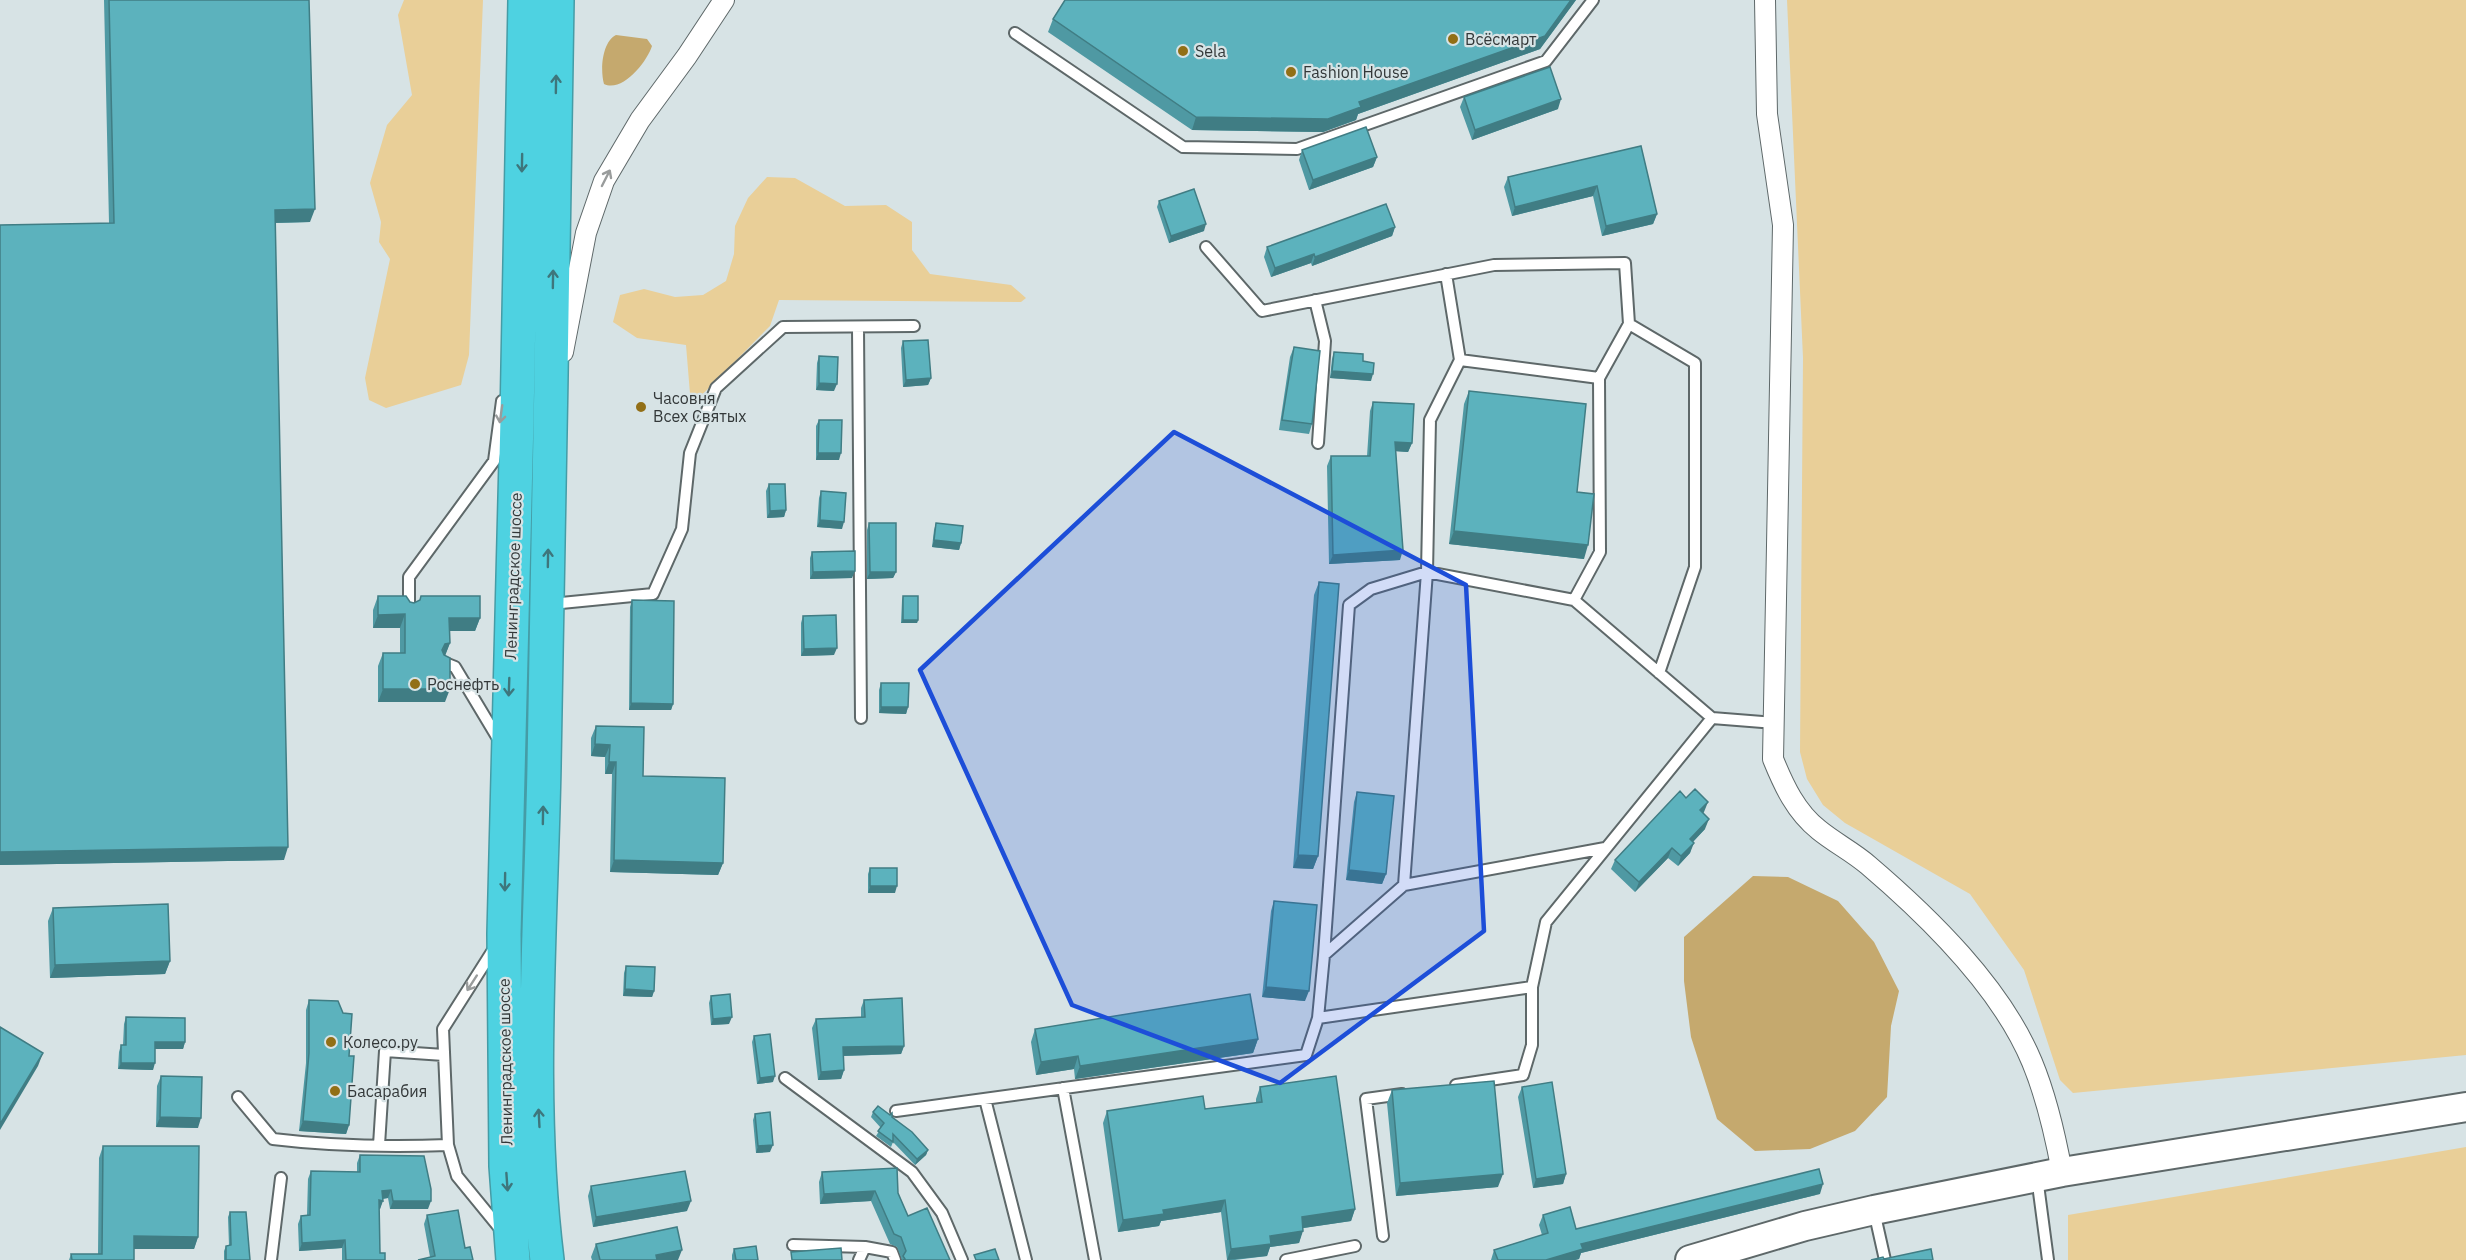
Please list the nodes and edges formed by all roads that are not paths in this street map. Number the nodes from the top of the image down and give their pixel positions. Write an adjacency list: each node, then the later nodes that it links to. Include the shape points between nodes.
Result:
1 (525, 0): 8 (highway, Ленинградское шоссе, one-way to 8)
2 (557, 0): 18 (highway, Ленинградское шоссе, one-way to 2)
3 (723, 0): 18 (street, one-way to 3, via 586,233 604,181 640,120)
4 (1593, 0): 6 (lane, via 1546,61 1297,149 1183,147)
5 (1765, 0): 28 (street, via 1767,114 1783,225)
6 (1015, 33)
7 (1206, 247): 10 (lane, via 1263,311)
8 (521, 251): 15 (lane); 29 (highway, Ленинградское шоссе, one-way to 29)
9 (1446, 274): 10 (lane); 11 (lane, via 1494,265 1625,262); 14 (lane)
10 (1316, 300): 19 (lane, via 1325,341)
11 (1629, 324): 16 (lane); 25 (lane, via 1695,363 1695,567)
12 (914, 326): 13 (lane)
13 (858, 328): 22 (lane, via 783,327 716,388 690,453 682,529 653,594); 26 (lane)
14 (1460, 360): 16 (lane); 20 (lane, via 1430,420)
15 (507, 370)
16 (1599, 378): 21 (lane, via 1600,552)
17 (504, 393): 23 (lane, one-way to 23, via 494,461 409,577)
18 (550, 421): 22 (highway, Ленинградское шоссе, one-way to 18)
19 (1318, 443)
20 (1427, 572): 21 (lane); 31 (lane); 33 (lane, via 1371,589 1349,605)
21 (1574, 600): 25 (lane)
22 (548, 604): 56 (highway, Ленинградское шоссе, one-way to 22, via 537,1072)
23 (409, 609)
24 (445, 663): 29 (lane, via 455,667)
25 (1659, 673): 27 (lane)
26 (861, 718)
27 (1712, 718): 28 (lane); 30 (lane)
28 (1775, 723): 47 (street, via 1773,759 1790,798 1817,829 1867,864 1918,912 1969,963 2006,1012 2032,1061 2050,1113)
29 (507, 760): 32 (highway, Ленинградское шоссе, one-way to 32)
30 (1605, 848): 31 (lane); 34 (lane, via 1546,922)
31 (1404, 885): 33 (lane)
32 (504, 934): 36 (lane, one-way to 36, via 443,1029); 54 (highway, Ленинградское шоссе, one-way to 54, via 506,1166)
33 (1324, 955): 35 (lane)
34 (1532, 987): 35 (lane); 38 (lane, via 1532,1045 1523,1075)
35 (1318, 1018): 39 (lane, via 1306,1055)
36 (444, 1055): 45 (lane); 46 (lane, via 385,1051)
37 (785, 1078): 59 (lane, via 912,1172 942,1213)
38 (1445, 1087)
39 (1063, 1088): 42 (lane); 61 (lane)
40 (1411, 1092): 50 (lane, via 1366,1099)
41 (238, 1097): 46 (lane, via 273,1139)
42 (985, 1099): 44 (lane); 60 (lane)
43 (2466, 1107): 47 (main road)
44 (896, 1111)
45 (448, 1144): 46 (lane); 54 (lane, via 458,1176)
46 (379, 1145)
47 (2049, 1174): 49 (main road); 65 (lane)
48 (280, 1178): 55 (lane)
49 (1874, 1210): 63 (main road); 64 (lane)
50 (1383, 1236)
51 (793, 1245): 53 (lane)
52 (1355, 1246): 62 (lane)
53 (865, 1247): 57 (lane); 58 (lane, via 892,1252)
54 (512, 1251)
55 (272, 1260)
56 (548, 1260)
57 (859, 1260)
58 (895, 1260)
59 (962, 1260)
60 (1026, 1260)
61 (1095, 1260)
62 (1286, 1260)
63 (1690, 1260)
64 (1885, 1260)
65 (2048, 1260)

